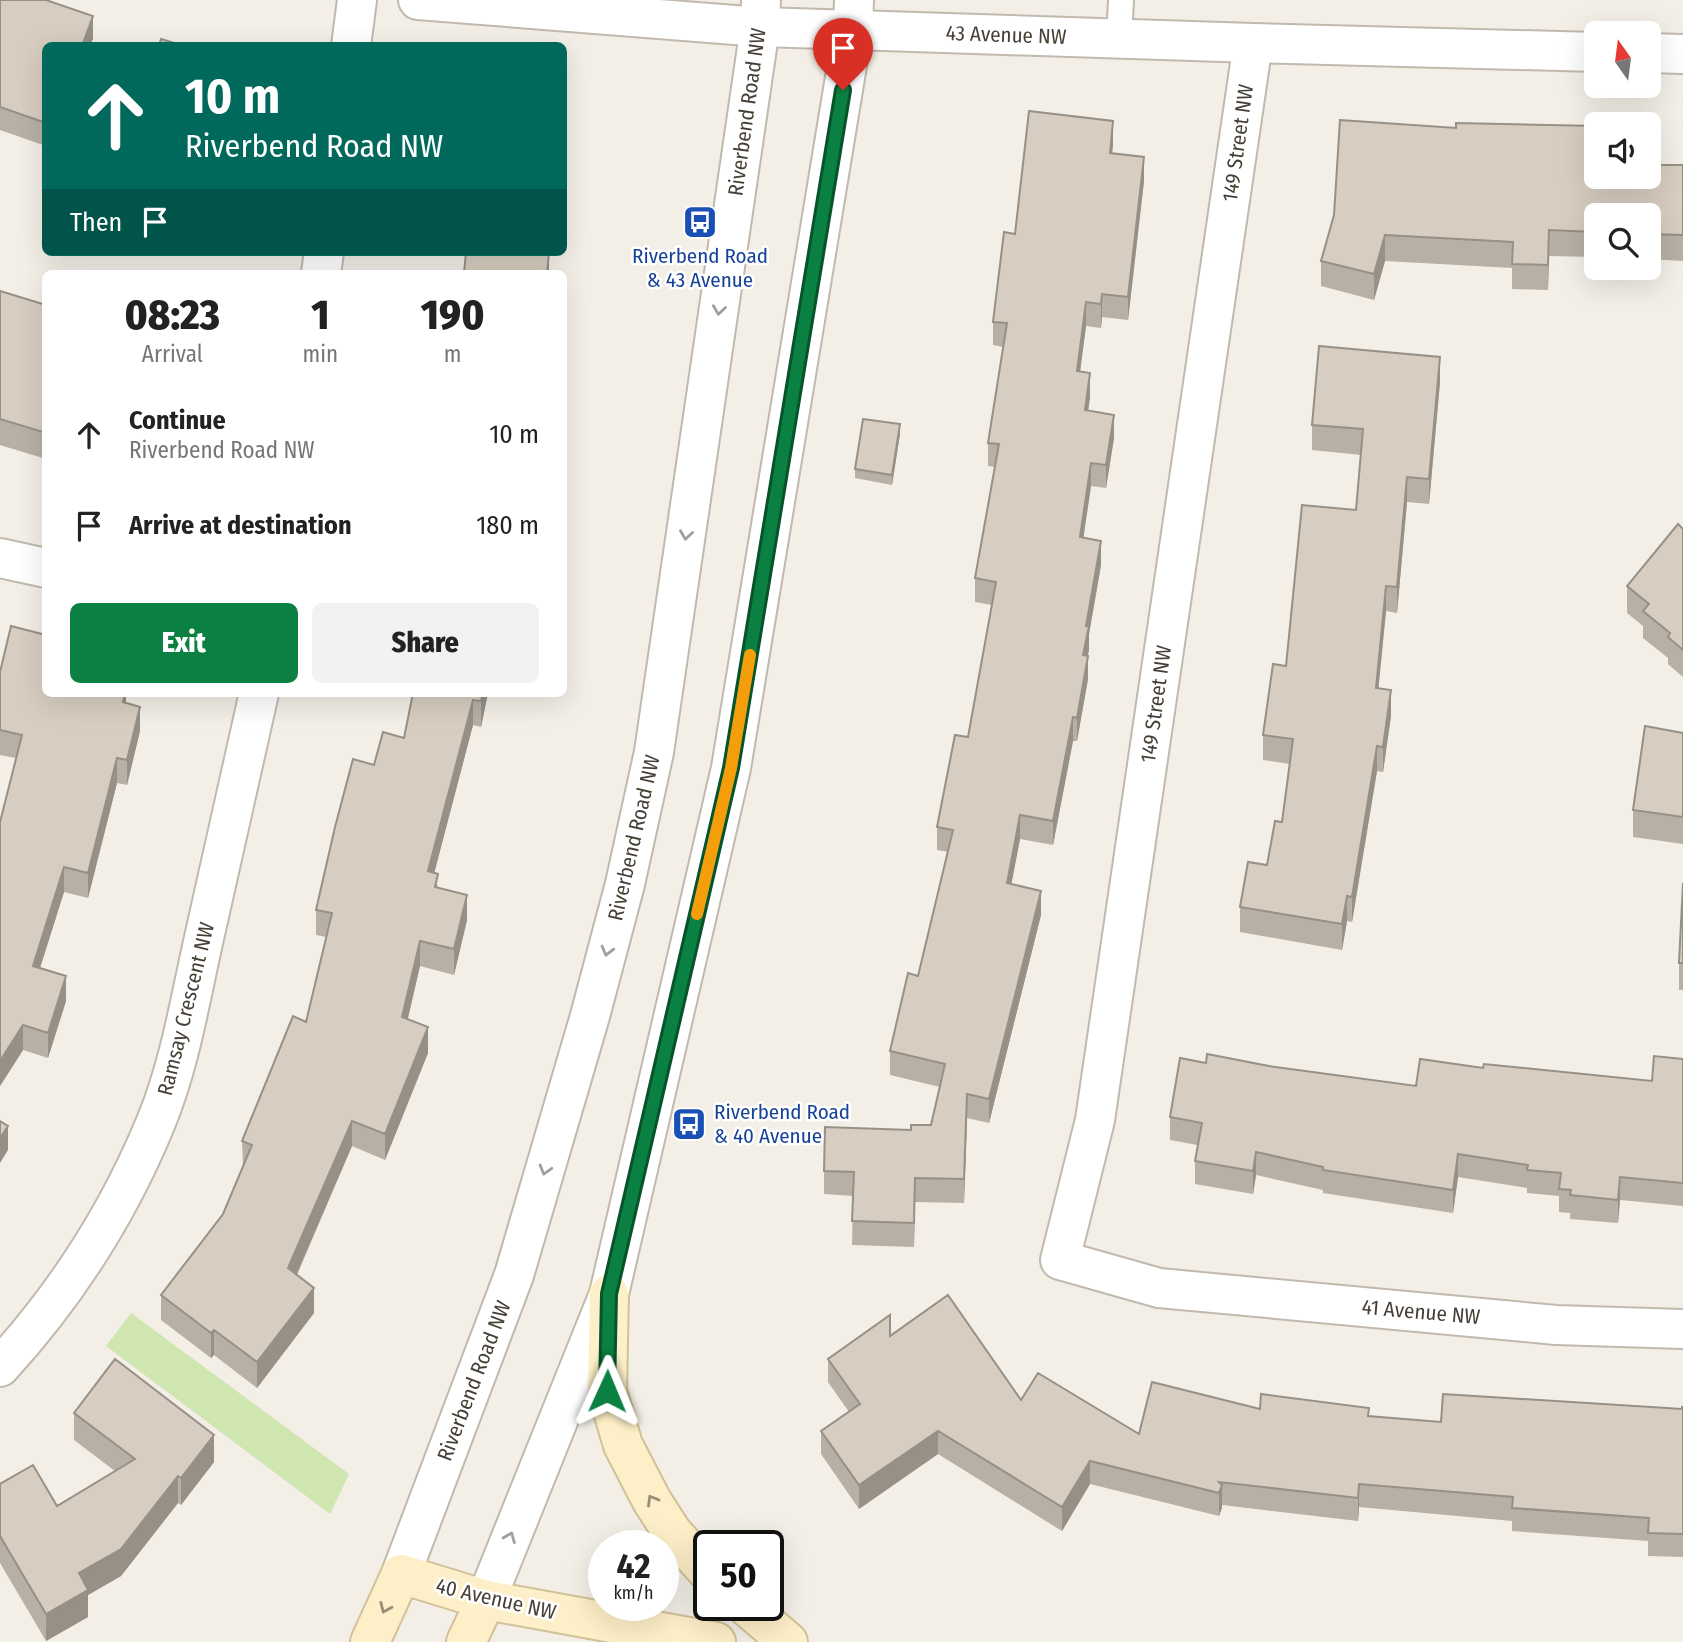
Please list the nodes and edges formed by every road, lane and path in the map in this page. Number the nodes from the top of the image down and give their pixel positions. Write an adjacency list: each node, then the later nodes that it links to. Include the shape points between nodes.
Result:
1 (357, 0): 7 (street)
2 (418, 0): 4 (street, 43 Avenue NW)
3 (1121, 0): 6 (lane)
4 (760, 13): 5 (street, 43 Avenue NW); 20 (street, Riverbend Road NW, one-way to 20, via 654,752 625,884 514,1275)
5 (854, 15): 6 (street, 43 Avenue NW); 16 (street, via 731,768)
6 (1119, 39): 8 (street, 43 Avenue NW)
7 (352, 42)
8 (1253, 43): 9 (street, 43 Avenue NW); 15 (street, 149 Street NW, via 1095,1120 1060,1260)
9 (1584, 52)
10 (1661, 53): 11 (street)
11 (1683, 54)
12 (0, 558): 13 (street)
13 (42, 567)
14 (258, 697): 18 (street, Ramsay Crescent NW, via 177,1060 156,1120 101,1233 67,1286)
15 (1158, 1288): 17 (street, 41 Avenue NW, via 1556,1325)
16 (609, 1294): 19 (main road, one-way to 16, via 659,1511 623,1445 607,1391); 21 (street, one-way to 16)
17 (1683, 1329)
18 (0, 1367)
19 (693, 1555)
20 (401, 1574): 21 (main road, 40 Avenue NW); 23 (main road, Riverbend Road NW, one-way to 23)
21 (486, 1600): 24 (main road); 25 (main road, 40 Avenue NW)
22 (764, 1621): 26 (main road)
23 (370, 1642)
24 (466, 1642)
25 (716, 1642)
26 (788, 1642)

